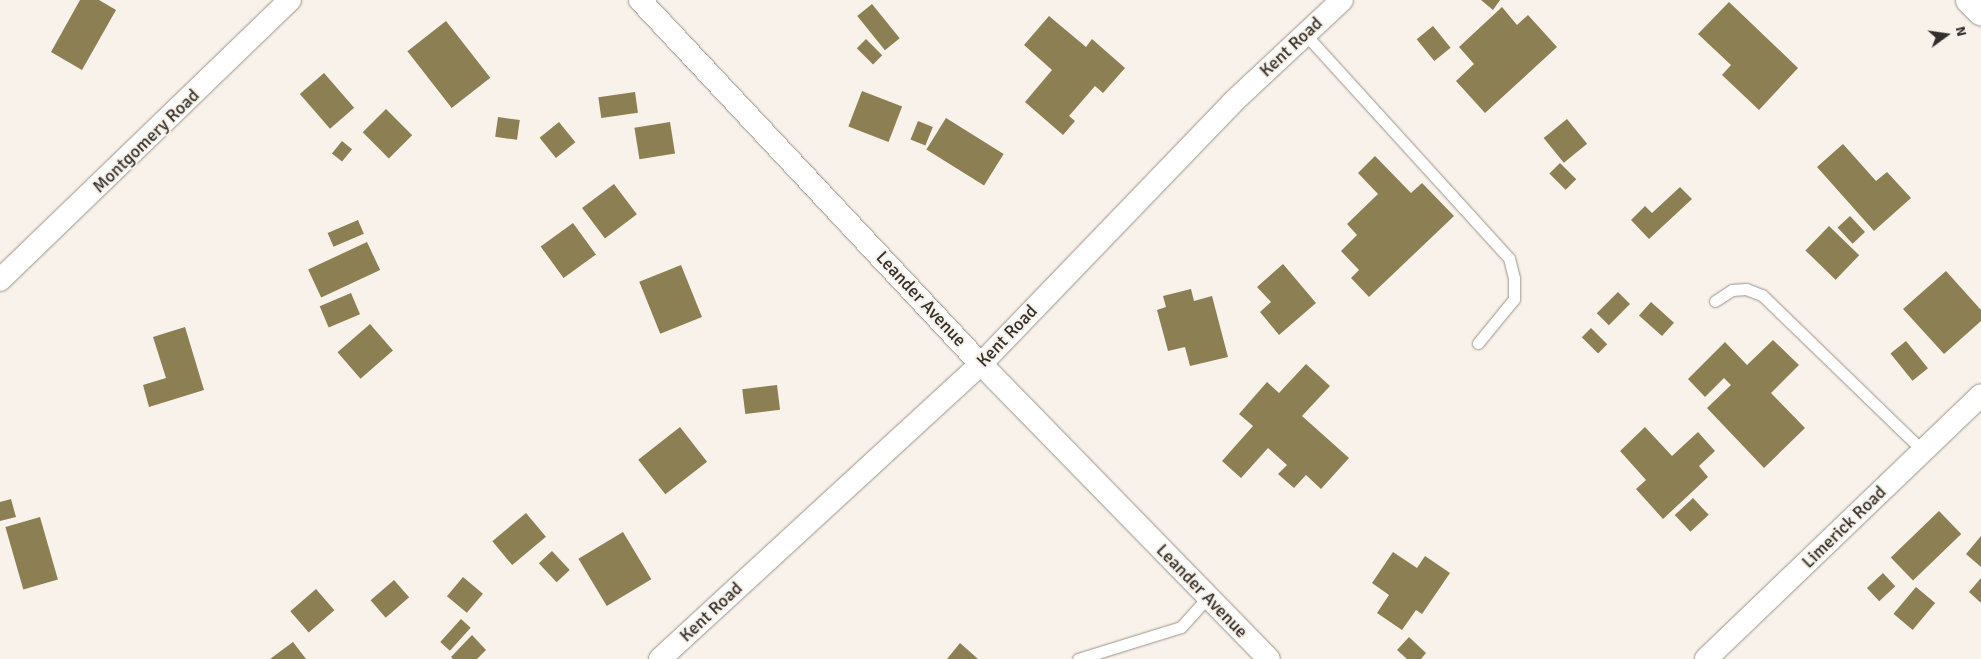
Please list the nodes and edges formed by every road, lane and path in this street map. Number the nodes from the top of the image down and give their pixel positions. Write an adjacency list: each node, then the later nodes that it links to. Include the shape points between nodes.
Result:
1 (290, 0): 7 (street, Montgomery Road)
2 (640, 0): 10 (street, Leander Avenue)
3 (1342, 0): 6 (street, Kent Road)
4 (1970, 0): 5 (main road)
5 (1981, 11)
6 (1305, 34): 9 (lane, via 1509,258 1514,278 1514,299); 10 (street, Kent Road, via 1233,102)
7 (0, 280)
8 (1715, 301): 12 (lane, via 1732,290 1746,289 1762,295)
9 (1478, 343)
10 (981, 364): 13 (street, Leander Avenue); 14 (street, Kent Road)
11 (1981, 395): 12 (street, Limerick Road)
12 (1923, 450): 17 (street, Limerick Road)
13 (1208, 597): 15 (lane, via 1181,627); 16 (street, Leander Avenue)
14 (660, 659)
15 (1078, 659)
16 (1269, 659)
17 (1706, 659)

